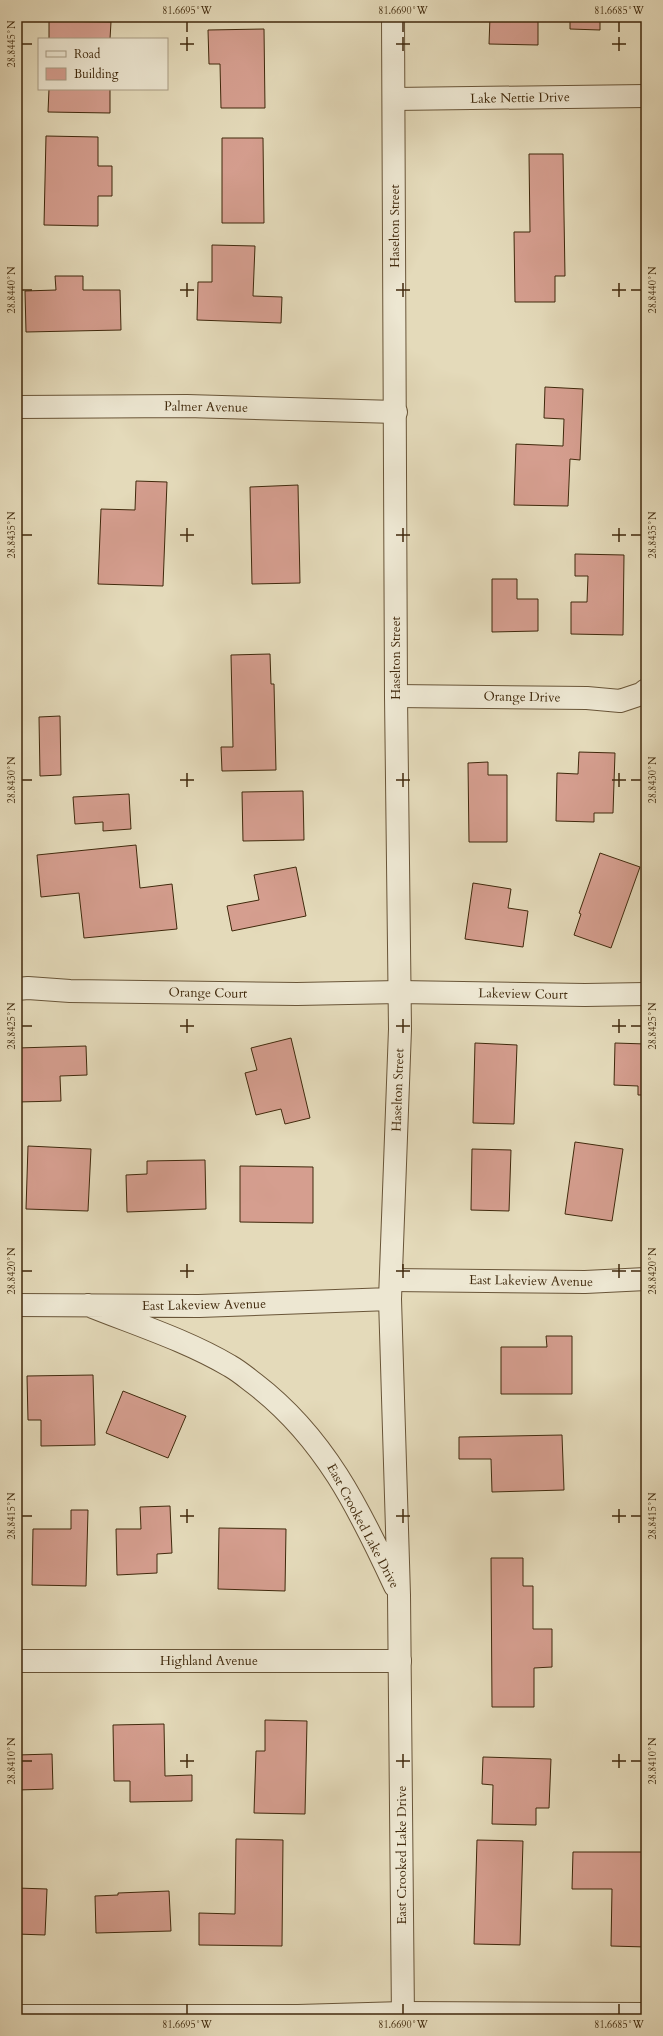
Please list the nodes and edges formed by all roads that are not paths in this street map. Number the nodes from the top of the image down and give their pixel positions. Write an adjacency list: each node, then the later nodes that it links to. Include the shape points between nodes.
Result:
1 (393, 17): 3 (street, Haselton Street)
2 (646, 96): 3 (street, Lake Nettie Drive)
3 (394, 99): 5 (street, Haselton Street)
4 (17, 407): 5 (street, Palmer Avenue, via 186,406)
5 (396, 412): 7 (street, Haselton Street)
6 (646, 690): 7 (street, Orange Drive, via 620,701 587,698)
7 (396, 696): 9 (street, Haselton Street)
8 (17, 989): 9 (street, Orange Court, via 297,994)
9 (400, 992): 10 (street, Lakeview Court); 12 (street, Haselton Street)
10 (646, 994)
11 (646, 1279): 12 (street, East Lakeview Avenue)
12 (391, 1290): 14 (street, East Lakeview Avenue, via 199,1306); 15 (street, East Crooked Lake Drive)
13 (17, 1305): 14 (street, East Lakeview Avenue)
14 (88, 1305): 15 (street, East Crooked Lake Drive, via 204,1351 232,1366 274,1398 307,1431 337,1473)
15 (400, 1595): 17 (street, East Crooked Lake Drive)
16 (17, 1661): 17 (street, Highland Avenue)
17 (400, 1661): 20 (street, East Crooked Lake Drive)
18 (646, 2014): 20 (street)
19 (17, 2016): 20 (street)
20 (403, 2016)

